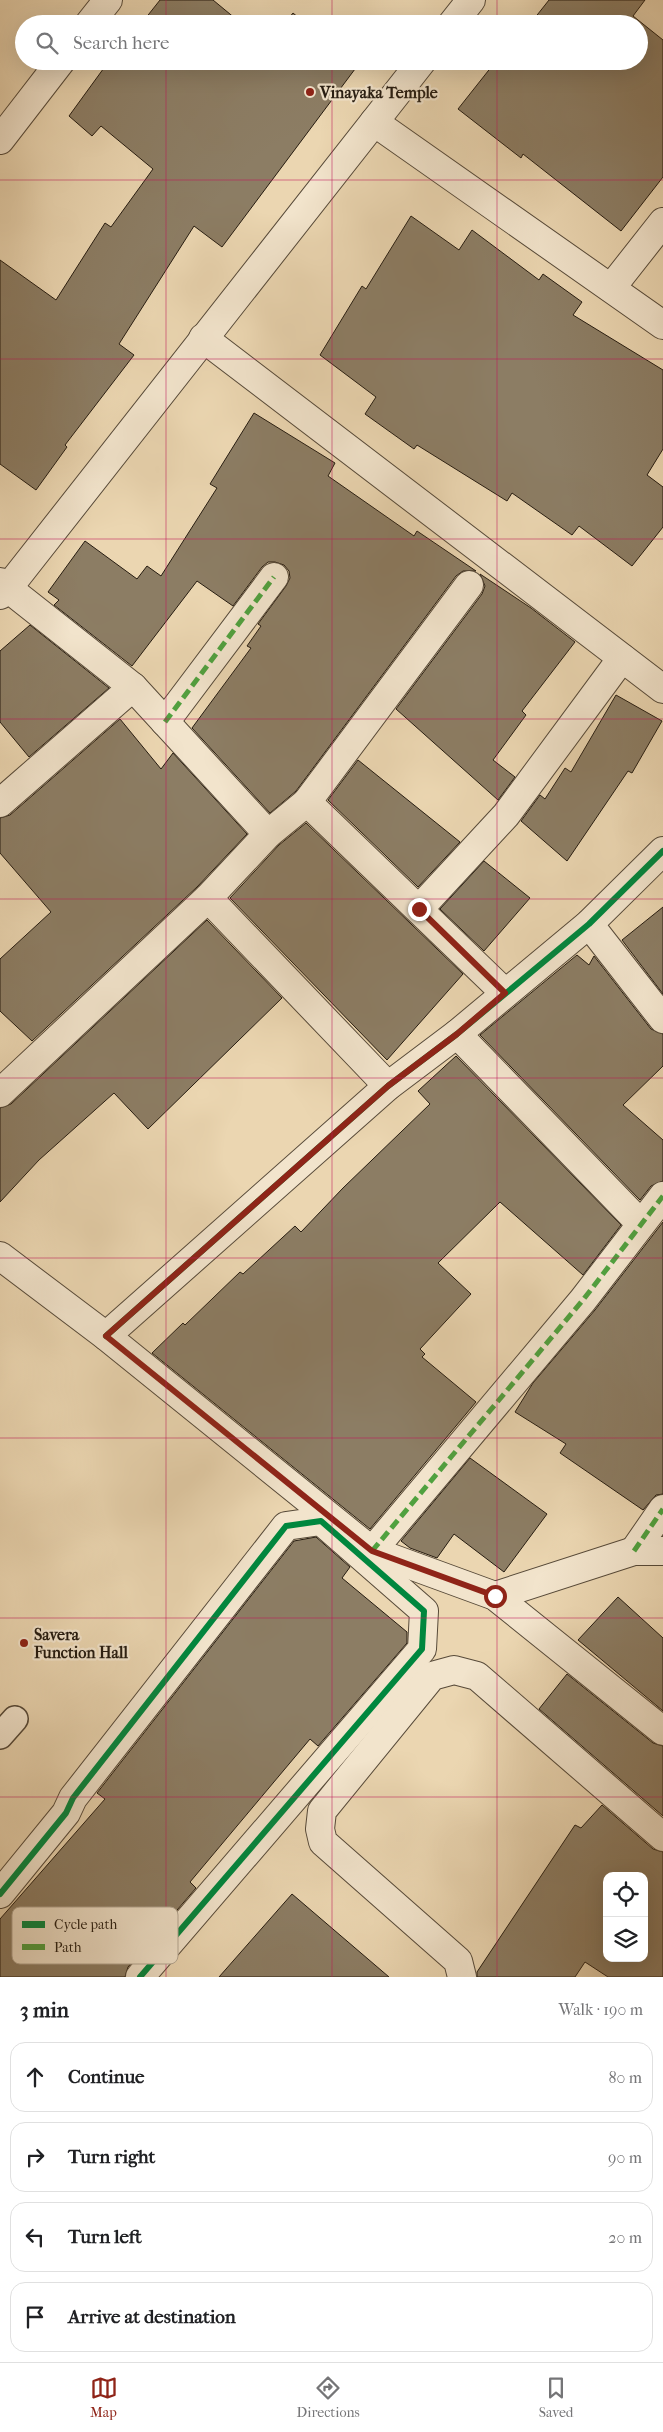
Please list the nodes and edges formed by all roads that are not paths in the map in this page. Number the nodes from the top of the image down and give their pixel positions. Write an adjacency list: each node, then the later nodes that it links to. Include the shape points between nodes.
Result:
1 (108, 0): 3 (street)
2 (471, 0): 4 (street)
3 (96, 15)
4 (459, 15)
5 (53, 70): 8 (street)
6 (415, 70): 7 (street)
7 (374, 122): 10 (street); 12 (street)
8 (0, 140)
9 (663, 222): 10 (street)
10 (611, 288): 11 (street)
11 (663, 325)
12 (204, 338): 15 (street); 16 (street)
13 (274, 577): 19 (street)
14 (469, 585): 20 (street)
15 (3, 588): 17 (street)
16 (622, 658): 18 (street); 25 (street, via 506,815)
17 (132, 687): 19 (street); 21 (street)
18 (663, 689)
19 (165, 722): 22 (street)
20 (307, 802): 22 (street); 25 (street)
21 (0, 803)
22 (268, 834): 24 (street)
23 (663, 851): 26 (street)
24 (208, 898): 30 (street); 31 (street)
25 (419, 909): 27 (street)
26 (589, 924): 27 (street); 28 (street)
27 (505, 993): 29 (street)
28 (663, 1019)
29 (457, 1034): 30 (street); 33 (street)
30 (388, 1086): 35 (street)
31 (0, 1093)
32 (663, 1196): 33 (street)
33 (640, 1223): 38 (street, via 583,1300)
34 (0, 1256): 35 (street)
35 (106, 1336): 38 (street)
36 (663, 1509): 39 (street)
37 (663, 1550): 39 (street)
38 (372, 1551): 40 (street)
39 (634, 1551): 40 (street)
40 (495, 1596): 41 (street)
41 (663, 1730)
42 (663, 1836): 47 (street, via 477,1676 454,1670 432,1676 322,1811 320,1829 324,1842 458,1961)
43 (0, 1894): 44 (street, via 286,1526 321,1521 424,1612 422,1648)
44 (178, 1933)
45 (151, 1964): 46 (street)
46 (140, 1977)
47 (462, 1977)

